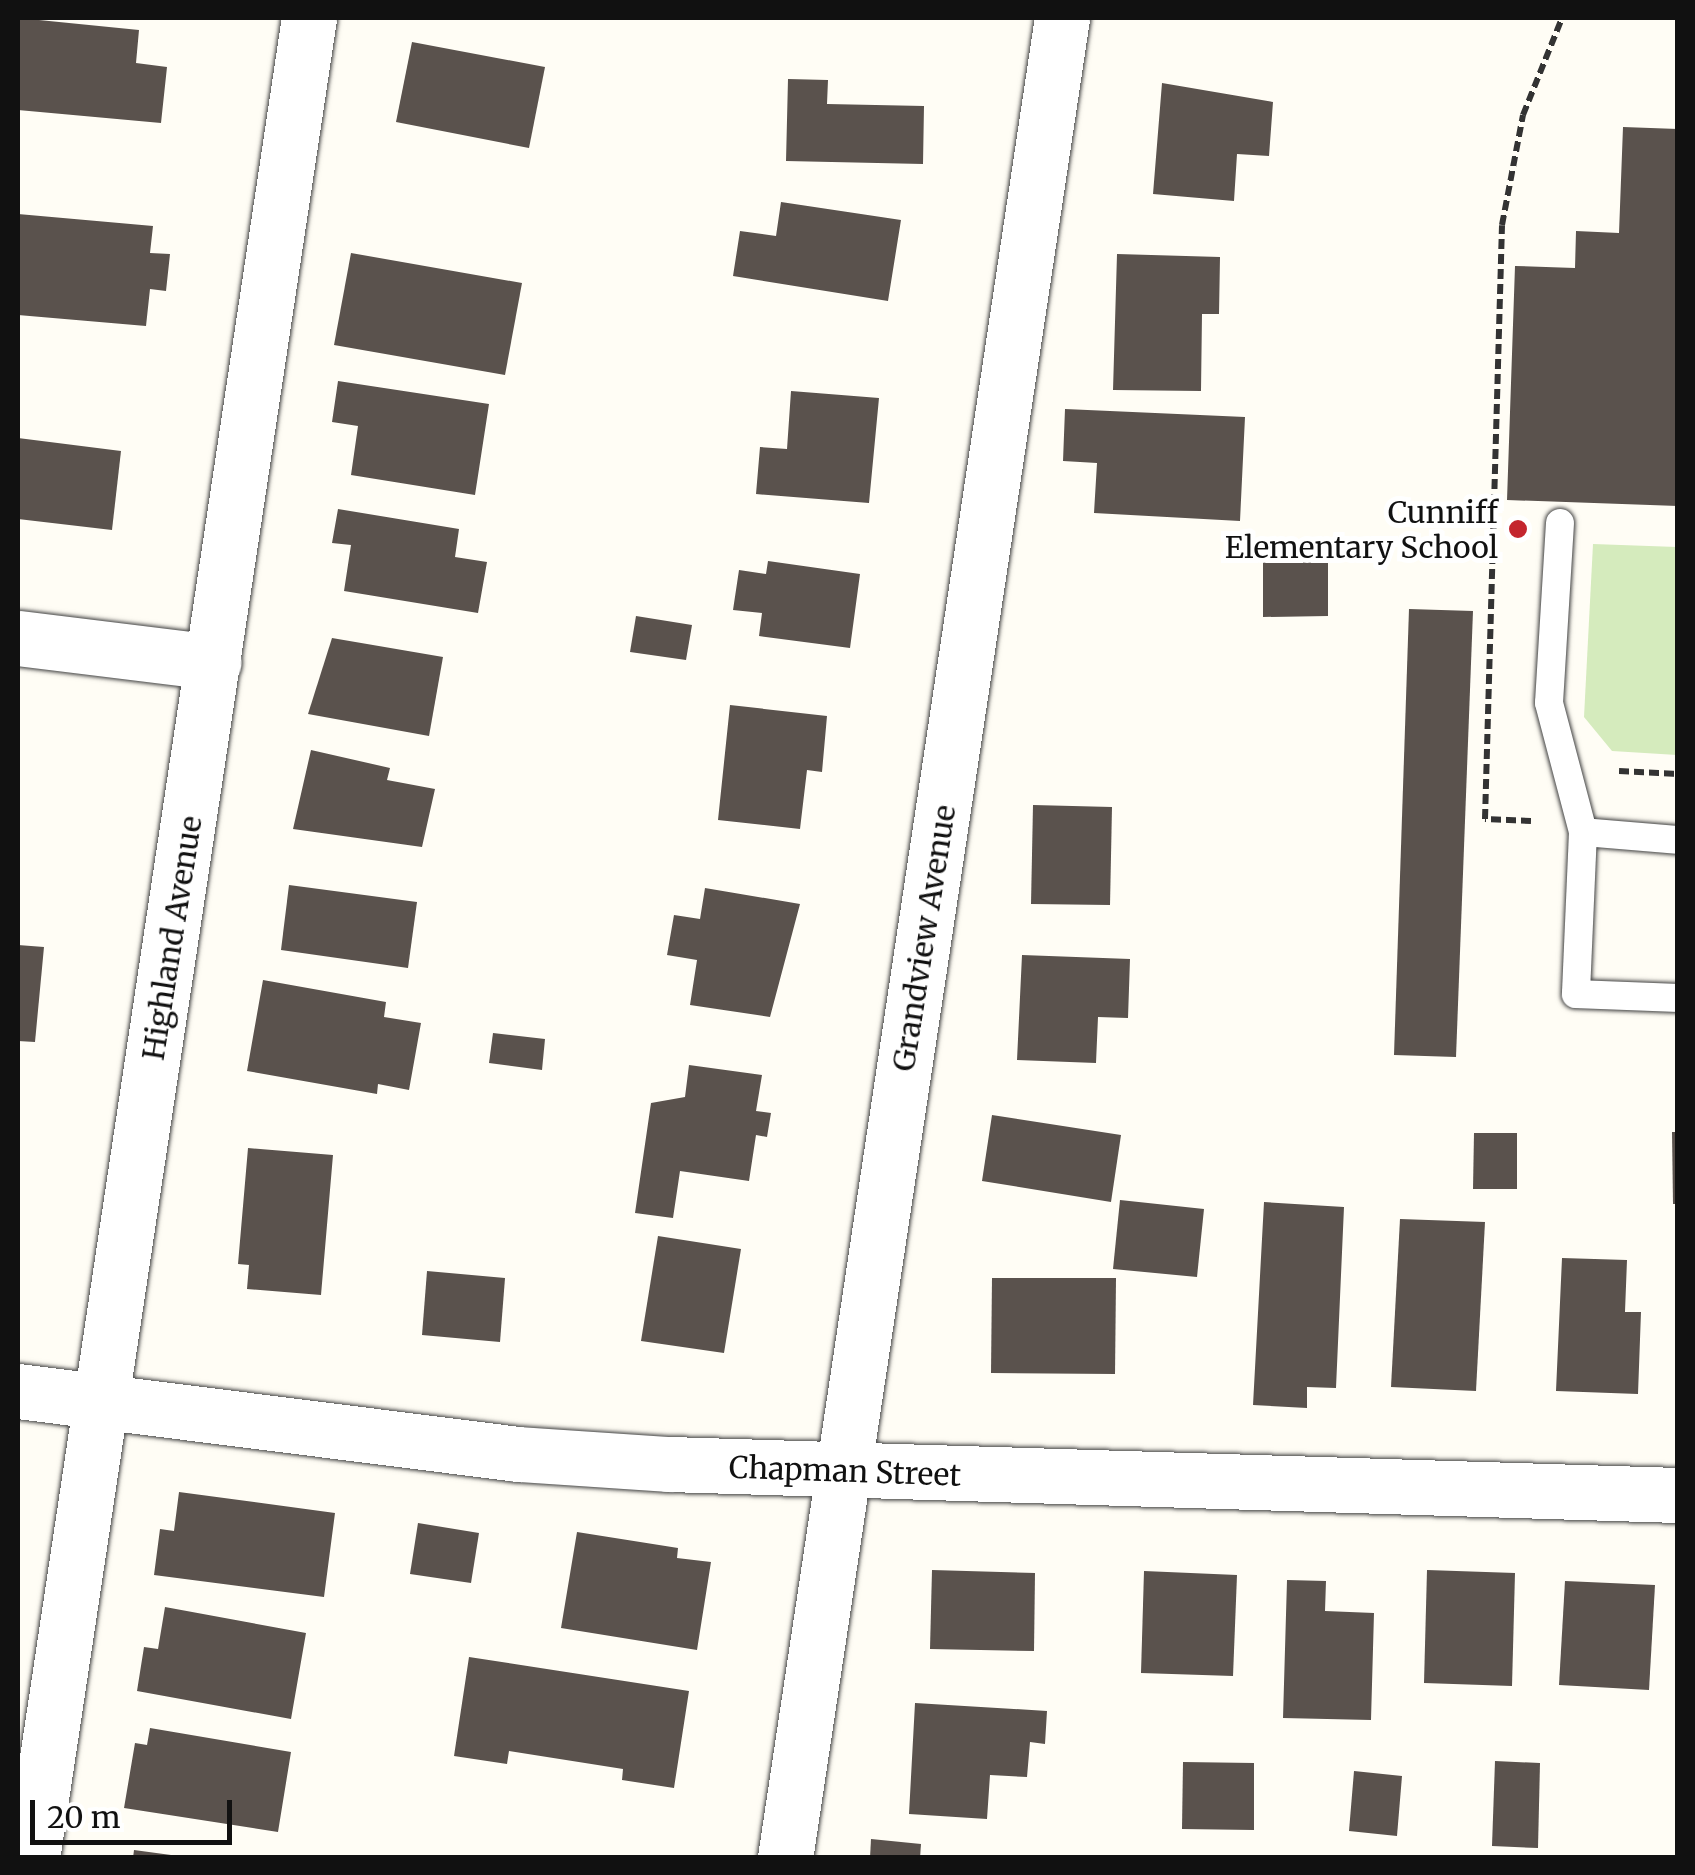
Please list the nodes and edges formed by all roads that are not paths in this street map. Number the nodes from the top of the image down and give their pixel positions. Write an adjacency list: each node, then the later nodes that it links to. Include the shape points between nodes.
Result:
1 (309, 18): 5 (street, Highland Avenue)
2 (1062, 18): 11 (street, Grandview Avenue)
3 (1560, 523): 6 (lane, via 1549,703)
4 (18, 638): 5 (street)
5 (214, 662): 10 (street, Highland Avenue)
6 (1583, 832): 7 (lane); 8 (lane, via 1576,994)
7 (1678, 840)
8 (1678, 998)
9 (18, 1391): 10 (street, Chapman Street)
10 (103, 1400): 11 (street, Chapman Street, via 518,1454); 13 (street, Highland Avenue)
11 (844, 1474): 12 (street, Chapman Street); 14 (street, Grandview Avenue)
12 (1678, 1495)
13 (32, 1858)
14 (785, 1858)

